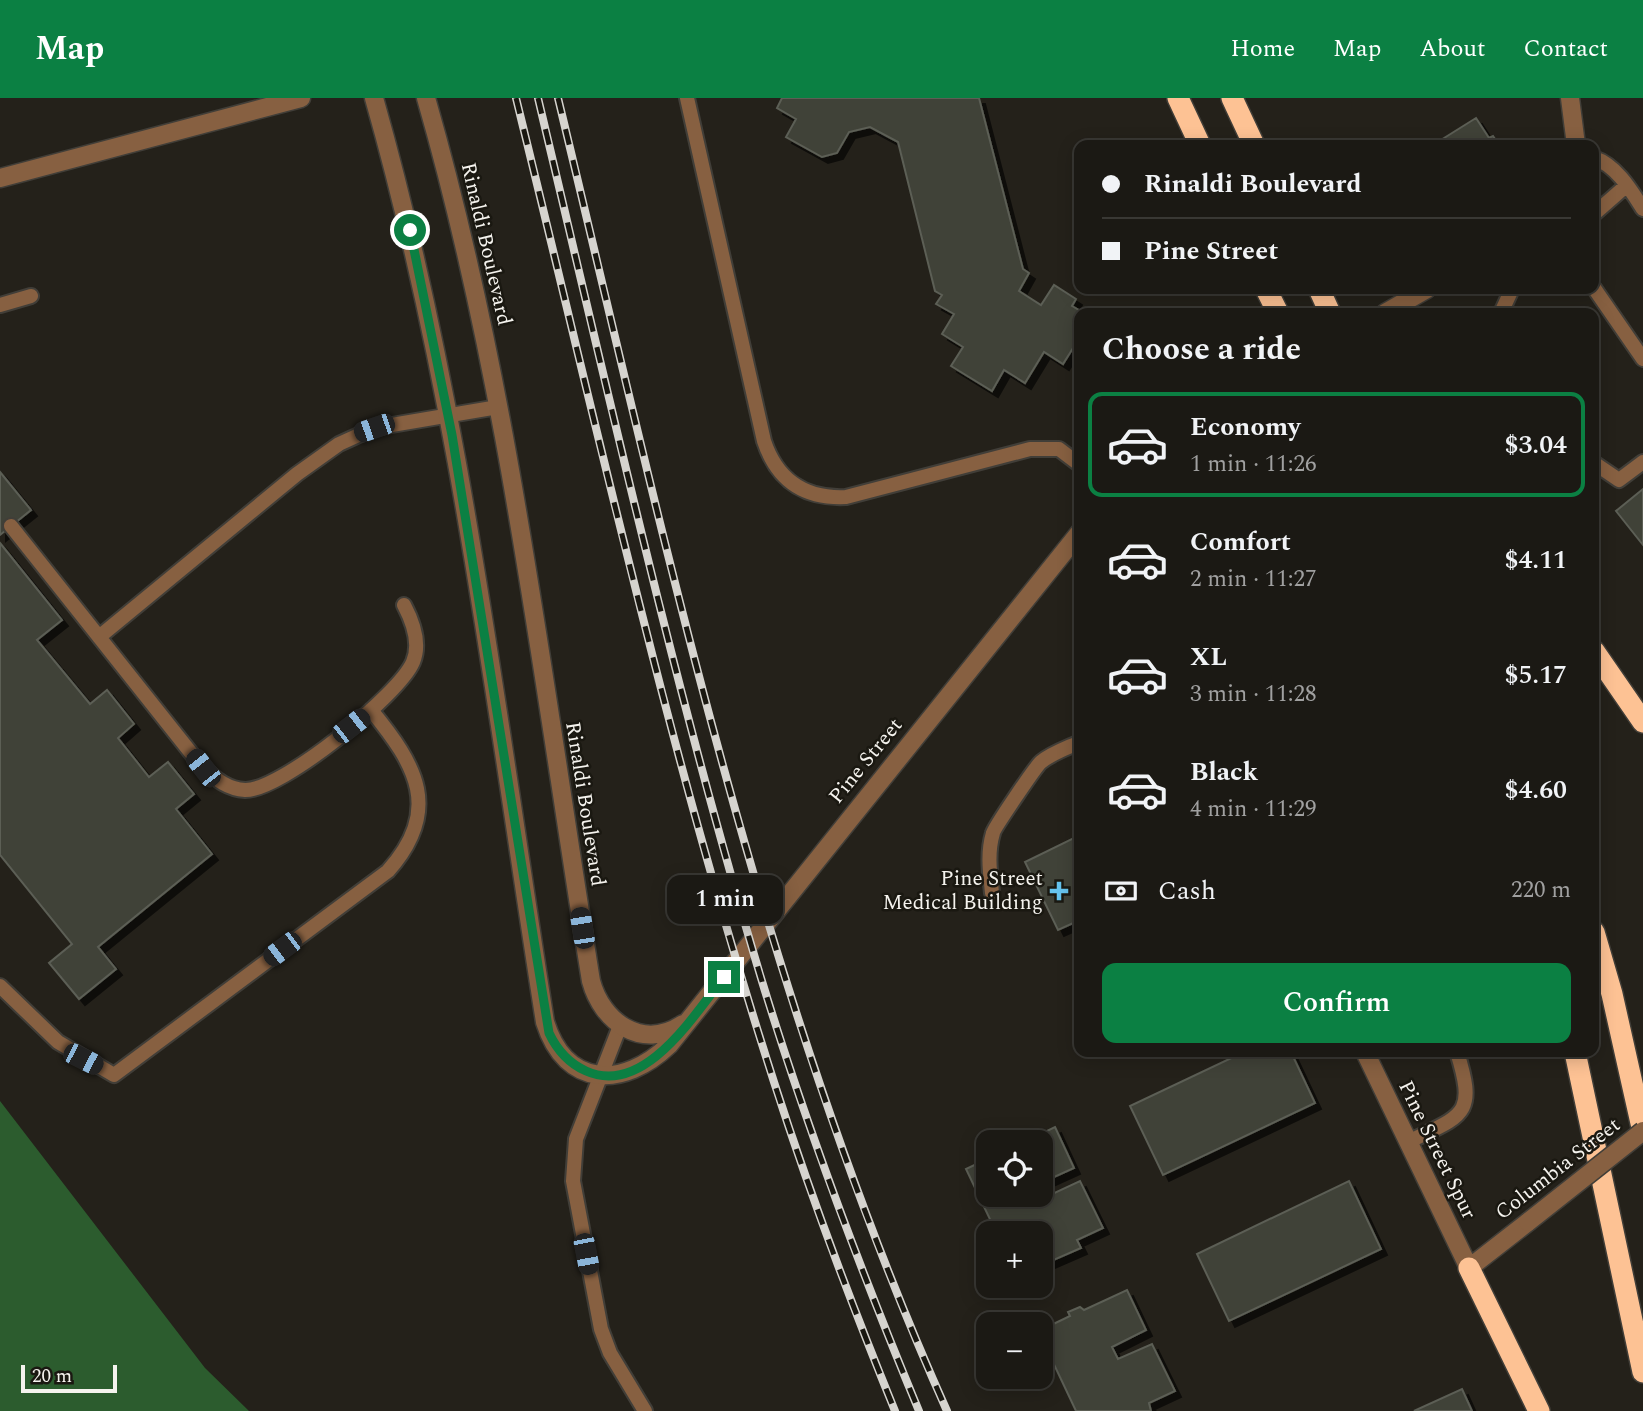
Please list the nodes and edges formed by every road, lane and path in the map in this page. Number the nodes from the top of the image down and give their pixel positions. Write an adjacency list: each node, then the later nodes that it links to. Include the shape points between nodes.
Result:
1 (301, 98): 12 (street)
2 (374, 98): 23 (street, via 418,267)
3 (426, 98): 22 (street, Rinaldi Boulevard, via 461,230)
4 (687, 98): 24 (lane, via 764,441 783,478 813,495 829,498 1030,449 1059,449)
5 (1178, 98): 8 (highway)
6 (1232, 98): 9 (highway)
7 (1570, 98): 10 (street)
8 (1198, 140)
9 (1252, 140)
10 (1575, 140)
11 (1599, 160): 13 (lane)
12 (0, 178)
13 (1627, 185): 14 (lane); 15 (lane)
14 (1643, 209)
15 (1599, 210)
16 (1418, 294): 20 (street)
17 (1598, 294): 21 (lane)
18 (31, 296): 19 (lane)
19 (0, 305)
20 (1394, 308)
21 (1643, 359)
22 (498, 407): 23 (lane); 39 (street, Rinaldi Boulevard, via 591,981 600,1008)
23 (449, 415): 30 (lane, via 374,428 340,443); 43 (street, via 545,1022 563,1055 582,1070)
24 (1074, 461)
25 (1643, 462): 26 (lane, via 1619,480)
26 (1599, 466)
27 (11, 526): 30 (lane)
28 (1074, 539): 38 (street, Pine Street)
29 (404, 605): 32 (lane, via 413,622 414,661)
30 (99, 637): 32 (lane, via 203,768 221,784 245,790 268,786)
31 (1599, 658): 33 (highway)
32 (371, 710): 37 (lane, via 411,766 418,796 417,828 407,849 388,871 114,1075 58,1042)
33 (1643, 722)
34 (1074, 745): 35 (lane, via 1032,770 993,830 989,860)
35 (992, 893)
36 (1599, 950): 44 (highway)
37 (0, 986)
38 (689, 1020): 39 (street, via 657,1034 631,1032); 43 (street, via 669,1045 645,1064 623,1074)
39 (620, 1026): 43 (lane)
40 (1366, 1057): 45 (street, Pine Street Spur)
41 (1459, 1057): 45 (lane, via 1467,1103 1456,1119)
42 (1576, 1057): 47 (highway)
43 (601, 1076): 48 (lane, via 576,1139 573,1181 601,1329 615,1363)
44 (1643, 1131): 46 (street, Columbia Street, bridge)
45 (1408, 1142): 46 (street, Pine Street Spur)
46 (1469, 1268): 49 (highway)
47 (1643, 1372)
48 (645, 1411)
49 (1539, 1411)

